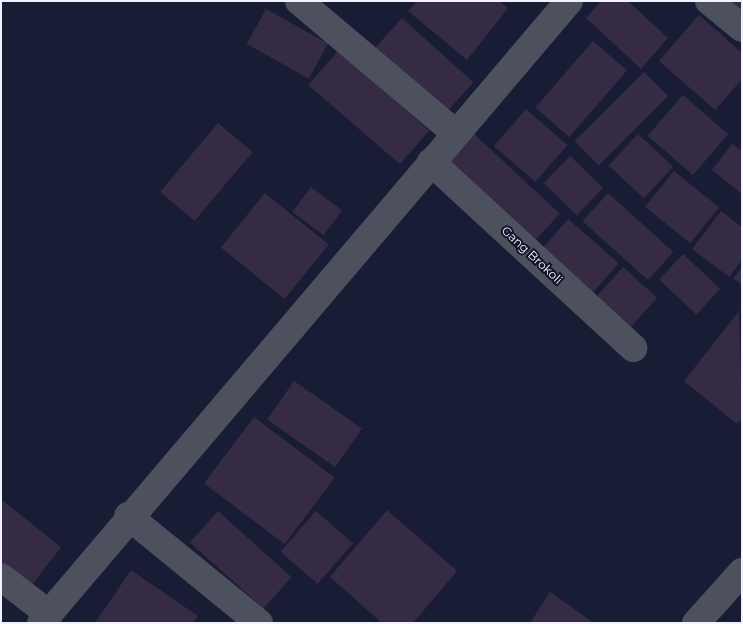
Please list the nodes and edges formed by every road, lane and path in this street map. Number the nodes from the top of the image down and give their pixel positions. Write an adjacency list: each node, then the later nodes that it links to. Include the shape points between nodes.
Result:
1 (299, 1): 5 (street)
2 (569, 1): 5 (street)
3 (709, 1): 4 (street)
4 (742, 28)
5 (456, 133): 6 (street)
6 (431, 162): 7 (street, Gang Brokoli); 8 (street)
7 (632, 348)
8 (128, 516): 11 (street); 12 (street)
9 (742, 572): 13 (street)
10 (1, 577): 11 (street)
11 (45, 619)
12 (258, 623)
13 (696, 623)

